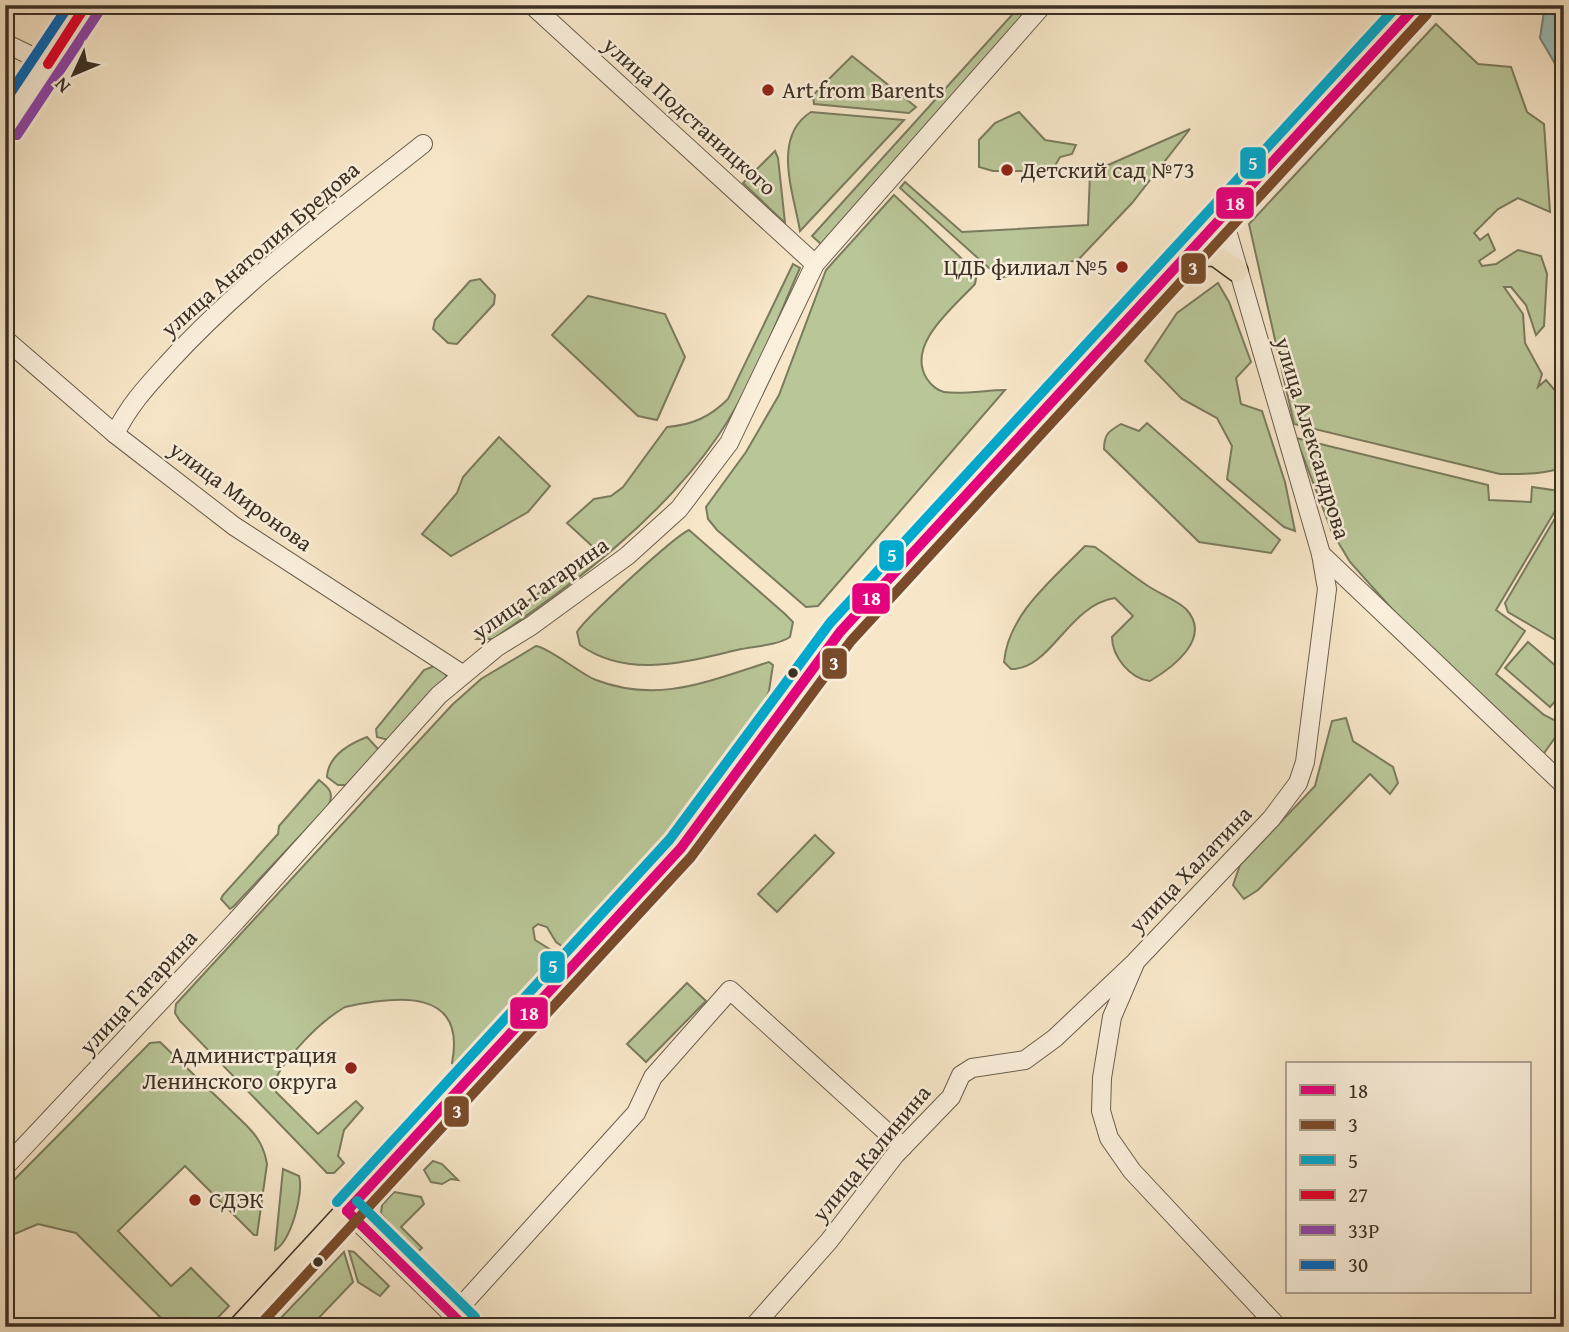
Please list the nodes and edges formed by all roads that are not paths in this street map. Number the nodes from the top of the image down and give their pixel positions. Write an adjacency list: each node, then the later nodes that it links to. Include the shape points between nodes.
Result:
1 (86, 5): 6 (street)
2 (532, 5): 11 (street, улица Подстаницкого)
3 (1043, 5): 11 (street, улица Гагарина)
4 (1417, 5): 9 (main road)
5 (5, 43): 6 (street)
6 (48, 64): 7 (street)
7 (5, 127)
8 (423, 144): 14 (street, улица Анатолия Бредова, via 309,234 195,334 127,408)
9 (1223, 218): 10 (main road); 12 (street, улица Александрова)
10 (1188, 256): 12 (main road, via 1215,255); 21 (main road, via 840,632 681,848)
11 (816, 264): 16 (street, улица Гагарина, via 729,443 695,491 627,556)
12 (1237, 271): 15 (street, улица Александрова)
13 (5, 339): 14 (street, улица Миронова)
14 (115, 433): 16 (street, улица Миронова, via 243,532)
15 (1321, 554): 17 (street, улица Александрова); 18 (street, улица Халатина, via 1327,589 1305,762 1298,783 1271,819)
16 (462, 674): 20 (street, улица Гагарина, via 414,720 236,922)
17 (1564, 785)
18 (1136, 961): 19 (street, улица Калинина, via 1055,1038 1025,1060 972,1068 961,1075 951,1097); 25 (street, улица Халатина, via 1112,1017 1102,1078 1101,1111 1109,1138 1159,1204)
19 (903, 1147): 22 (street, via 730,990 653,1077 636,1114); 24 (street, улица Калинина, via 830,1241)
20 (5, 1167)
21 (347, 1211): 22 (street); 23 (main road)
22 (459, 1321)
23 (239, 1327)
24 (753, 1327)
25 (1278, 1327)

